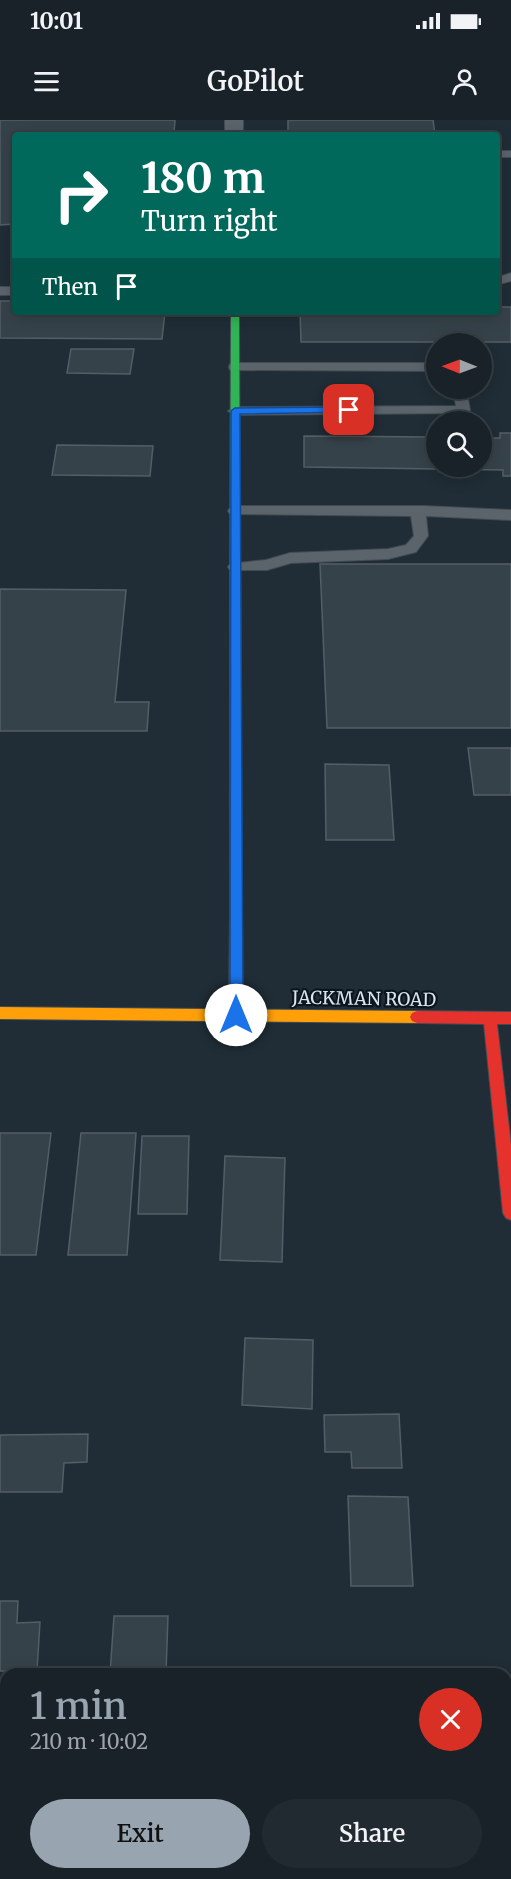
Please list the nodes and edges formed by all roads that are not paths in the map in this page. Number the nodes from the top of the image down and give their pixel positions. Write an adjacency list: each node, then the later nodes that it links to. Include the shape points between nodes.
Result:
1 (235, 315): 2 (street)
2 (235, 367): 3 (lane); 5 (street)
3 (426, 367)
4 (461, 399): 5 (lane, via 463,410)
5 (235, 411): 6 (street)
6 (235, 511): 7 (lane); 9 (street)
7 (418, 511): 8 (lane); 9 (lane, via 421,536 411,549 388,554 290,558 267,565)
8 (511, 515)
9 (235, 567): 11 (street)
10 (0, 1013): 11 (street, JACKMAN ROAD)
11 (236, 1015): 12 (street, JACKMAN ROAD)
12 (489, 1018): 13 (street, JACKMAN ROAD); 14 (street)
13 (511, 1018)
14 (506, 1112): 15 (street)
15 (511, 1213)

